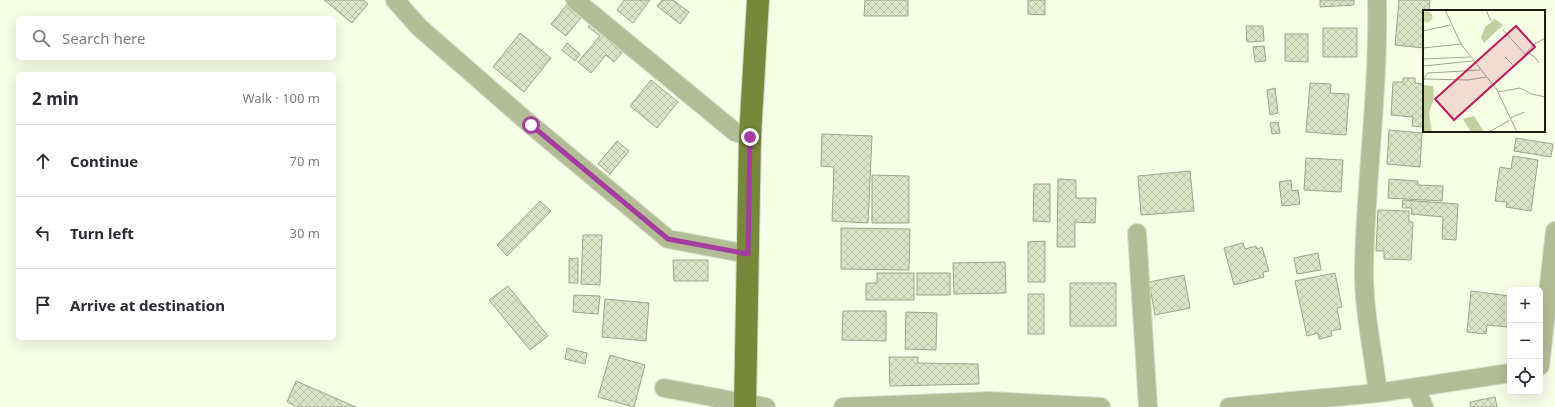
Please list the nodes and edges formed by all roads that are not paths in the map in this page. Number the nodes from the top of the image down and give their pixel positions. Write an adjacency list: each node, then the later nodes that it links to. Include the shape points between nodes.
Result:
1 (395, 0): 8 (street, via 419,28 668,239)
2 (575, 0): 5 (street, via 735,132)
3 (758, 0): 5 (main road)
4 (1377, 0): 15 (street, via 1378,50 1364,268)
5 (750, 137): 8 (main road)
6 (1555, 231): 9 (street)
7 (1137, 233): 19 (street)
8 (748, 254): 16 (main road)
9 (1541, 359)
10 (1543, 368): 11 (street)
11 (1555, 370)
12 (1507, 373): 14 (street)
13 (664, 388): 16 (street)
14 (1416, 388): 15 (street); 21 (street)
15 (1378, 393): 20 (street)
16 (752, 406)
17 (843, 407): 18 (street, via 990,402)
18 (1101, 407)
19 (1148, 407)
20 (1229, 407)
21 (1424, 407)

